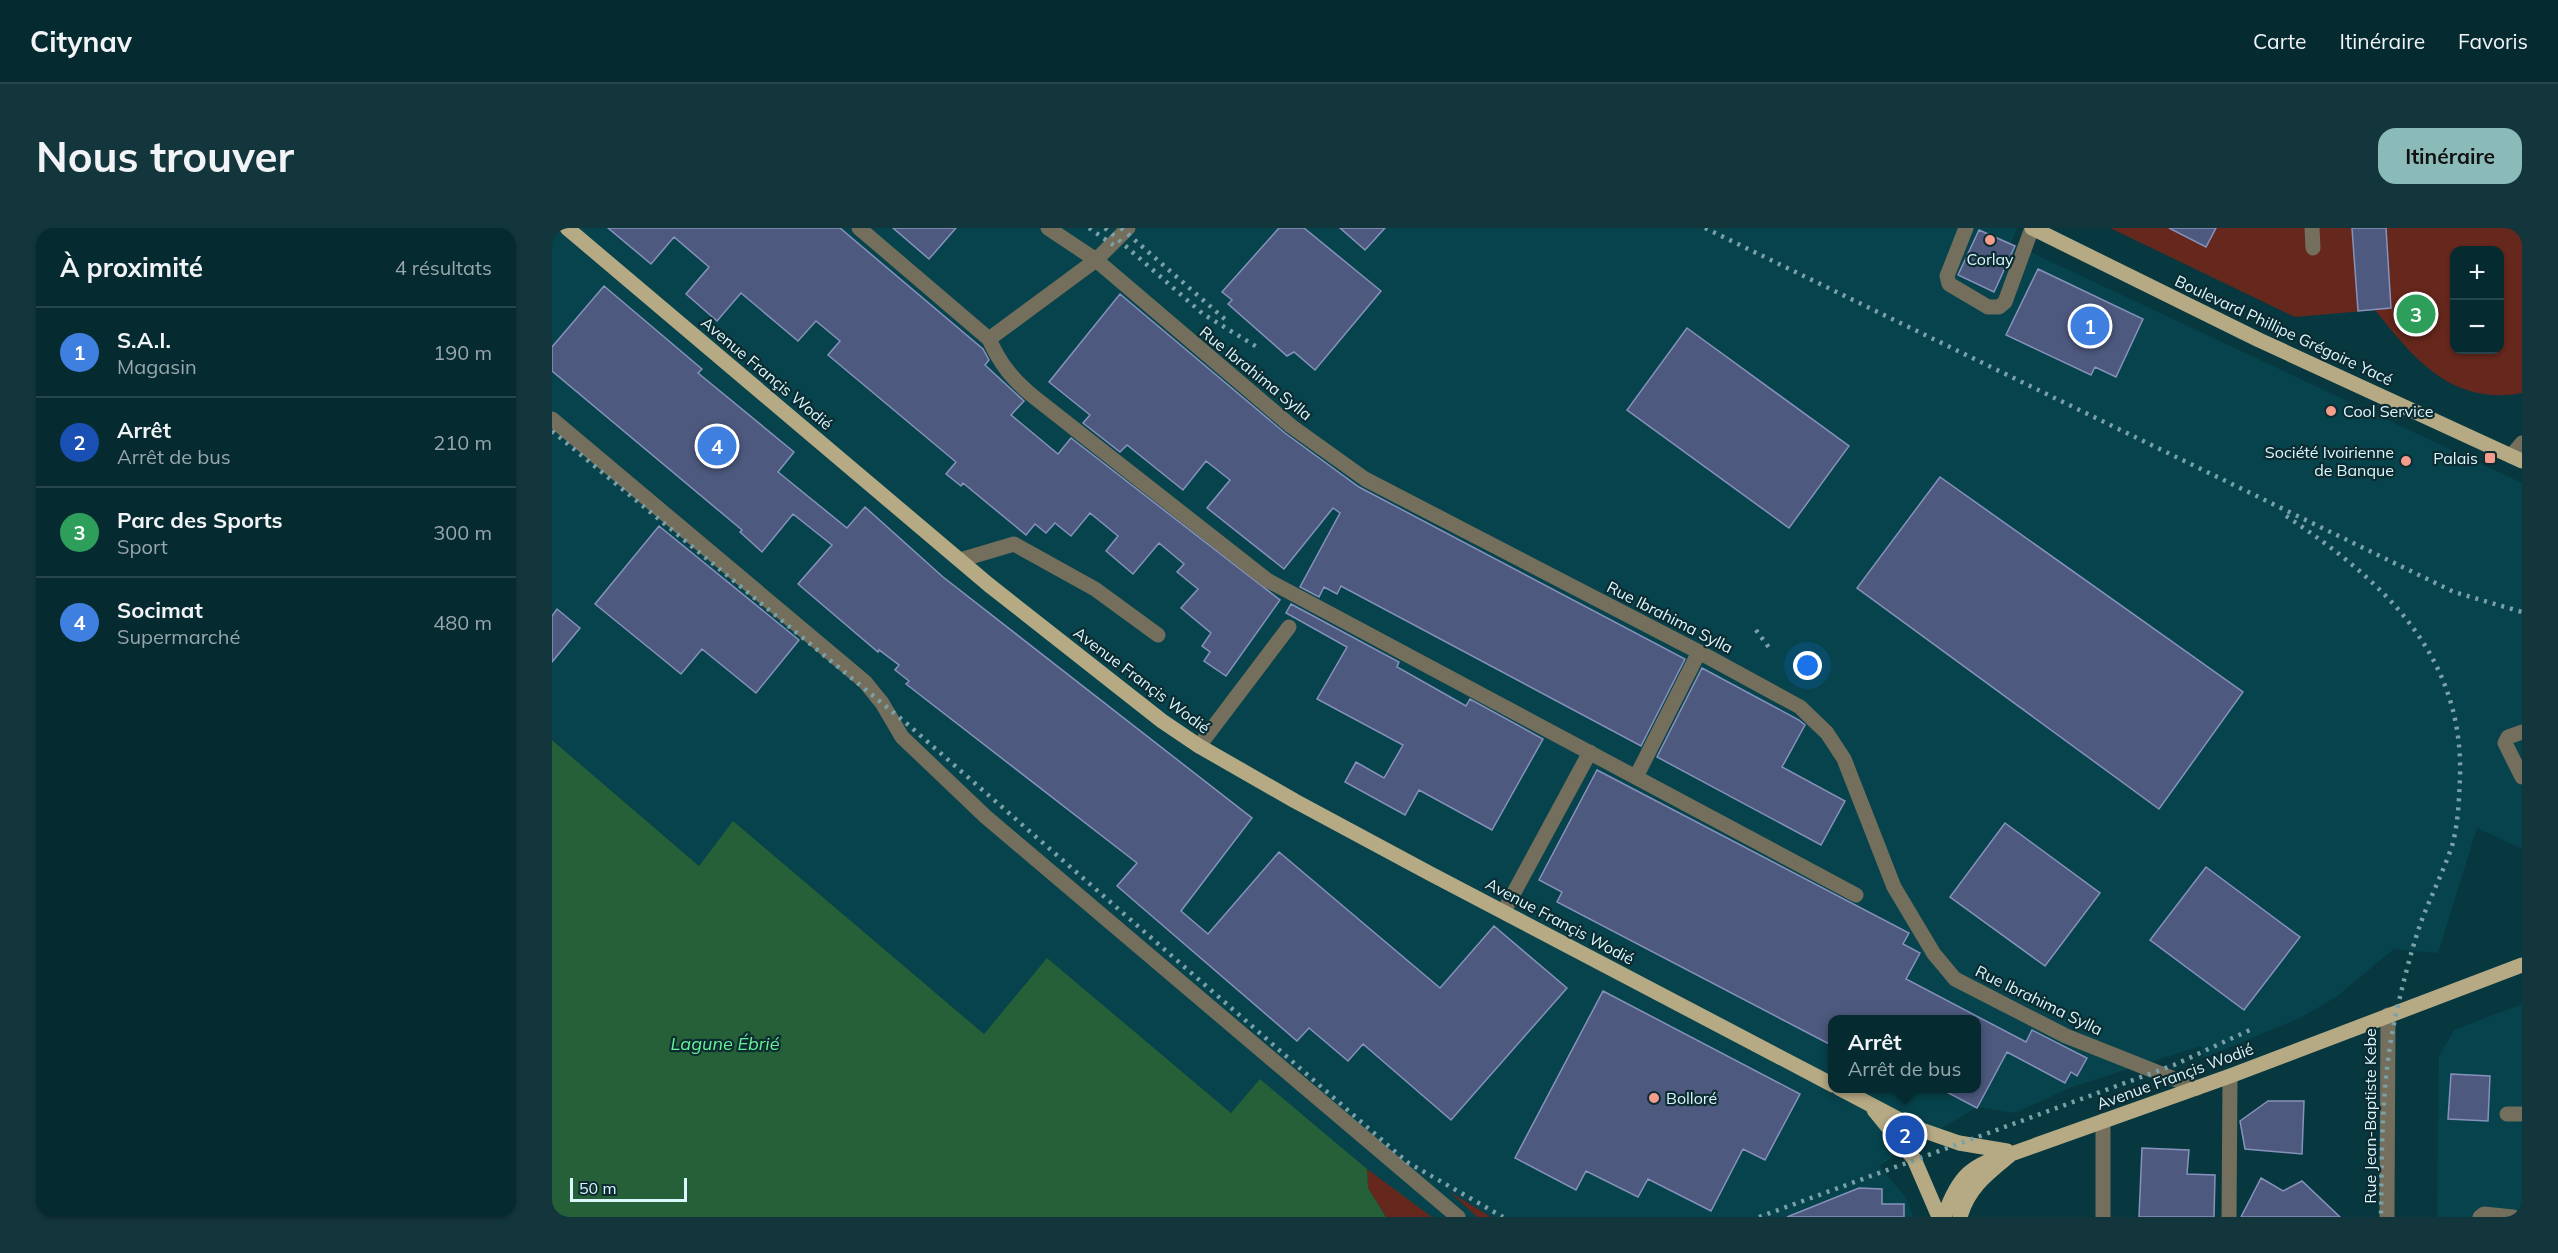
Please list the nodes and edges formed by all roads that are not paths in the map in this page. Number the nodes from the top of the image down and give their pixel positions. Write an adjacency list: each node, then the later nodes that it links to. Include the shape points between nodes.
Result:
1 (567, 228): 14 (main road, Avenue Françis Wodié)
2 (859, 228): 10 (street)
3 (1048, 228): 9 (street, Rue Ibrahima Sylla)
4 (1128, 228): 9 (street)
5 (1966, 228): 6 (street, via 1947,276 1948,284 1988,307 2006,302)
6 (2032, 228): 13 (main road, Boulevard Phillipe Grégoire Yacé, via 2259,340)
7 (2312, 228): 8 (street)
8 (2313, 249)
9 (1096, 260): 10 (street); 17 (street, Rue Ibrahima Sylla, via 1291,426 1365,479)
10 (988, 339): 20 (street, via 1000,364 1014,380 1267,580)
11 (552, 419): 34 (street, via 865,682 902,737 986,817)
12 (2522, 443): 13 (street)
13 (2516, 459)
14 (960, 560): 16 (street, via 1014,544 1095,590); 19 (main road, Avenue Françis Wodié)
15 (1289, 627): 19 (street)
16 (1158, 635)
17 (1699, 652): 22 (street); 29 (street, Rue Ibrahima Sylla, via 1800,707 1827,733 1844,759 1894,887 1934,954 1955,979 2066,1036)
18 (2522, 732): 21 (street, via 2508,737 2505,743)
19 (1199, 746): 24 (main road, Avenue Françis Wodié)
20 (1590, 752): 22 (street); 24 (street)
21 (2522, 775)
22 (1636, 777): 23 (street)
23 (1856, 895)
24 (1504, 911): 28 (main road, Avenue Françis Wodié)
25 (2522, 965): 26 (main road, Avenue Françis Wodié)
26 (2388, 1015): 27 (main road, Avenue Françis Wodié); 40 (street, Rue Jean-Baptiste Kebe)
27 (2230, 1076): 29 (main road, Avenue Françis Wodié); 39 (street)
28 (1828, 1082)
29 (2198, 1088): 32 (main road, Avenue Françis Wodié)
30 (1847, 1093): 31 (main road)
31 (1868, 1103): 33 (main road, via 1934,1135); 35 (main road, via 1914,1159)
32 (2103, 1121): 33 (main road, Avenue Françis Wodié); 38 (street)
33 (2014, 1153): 36 (main road, via 1989,1159 1964,1175); 37 (main road, via 1981,1179 1969,1194)
34 (1458, 1217)
35 (1939, 1217)
36 (1944, 1217)
37 (1960, 1217)
38 (2103, 1217)
39 (2229, 1217)
40 (2387, 1217)
41 (2481, 1217): 42 (street)
42 (2513, 1217)

